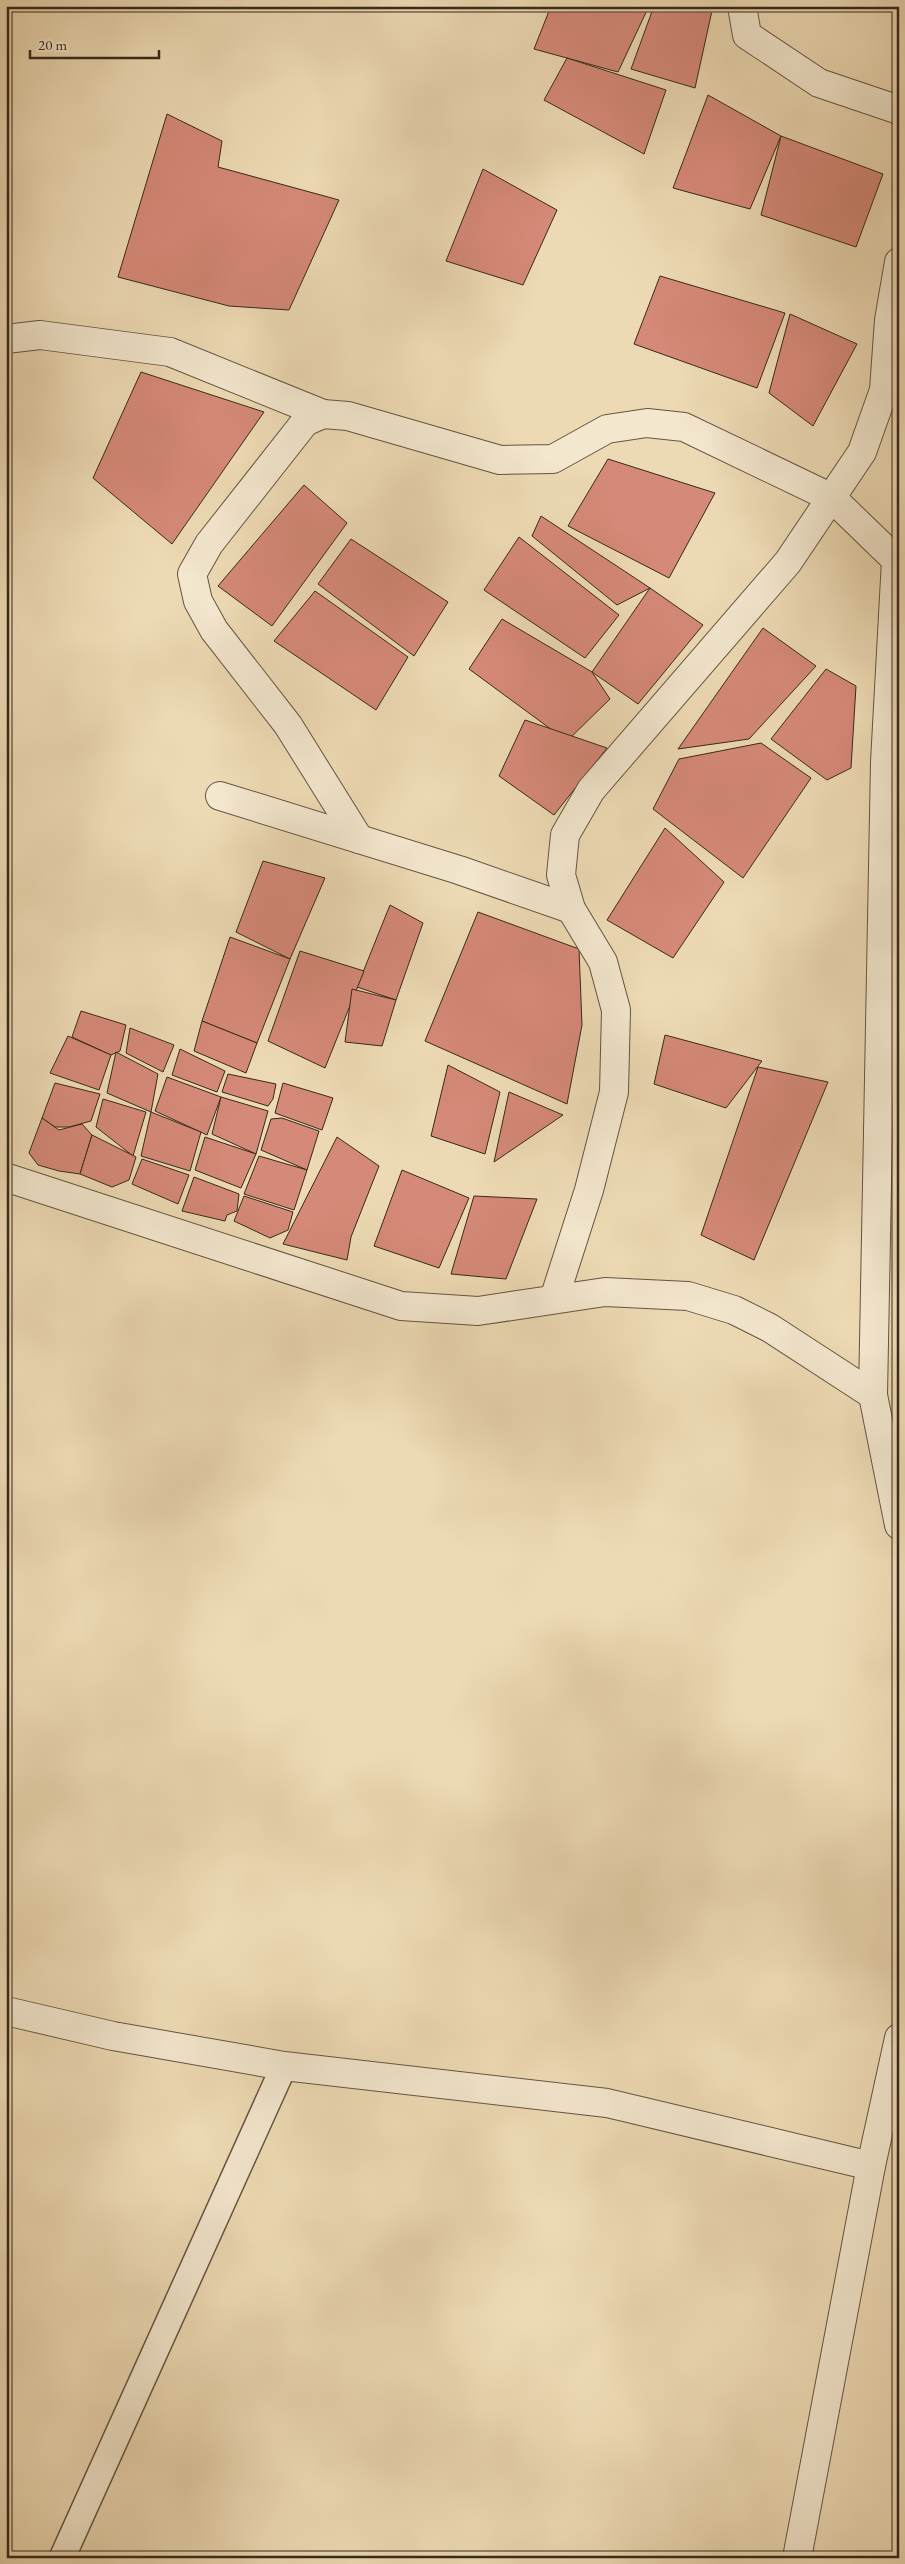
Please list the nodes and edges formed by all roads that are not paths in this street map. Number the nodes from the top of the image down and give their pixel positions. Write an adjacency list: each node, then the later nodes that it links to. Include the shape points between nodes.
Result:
1 (742, 6): 2 (street, via 747,35 819,84)
2 (899, 110)
3 (899, 262): 6 (street, via 889,320 884,390 862,452)
4 (6, 339): 5 (street, via 40,335 170,352)
5 (323, 414): 6 (street, via 348,416 500,460 553,459 607,429 648,424 684,427); 9 (street, via 305,422 209,544 192,574 198,601 214,630 288,725)
6 (832, 498): 7 (street); 10 (street, via 788,562 591,790 565,835 561,875)
7 (898, 559): 13 (street, via 885,762)
8 (220, 796): 9 (street)
9 (359, 839): 10 (street)
10 (572, 908): 12 (street, via 604,962 616,1010 614,1092 589,1190)
11 (8, 1178): 12 (street, via 401,1306 478,1311)
12 (554, 1299): 13 (street, via 605,1292 688,1296 734,1310 770,1328)
13 (873, 1394): 14 (street)
14 (899, 1525)
15 (6, 2010): 17 (street, via 113,2036)
16 (899, 2038): 18 (street)
17 (284, 2066): 18 (street, via 607,2103); 19 (lane)
18 (871, 2166): 20 (street)
19 (62, 2558)
20 (797, 2558)

